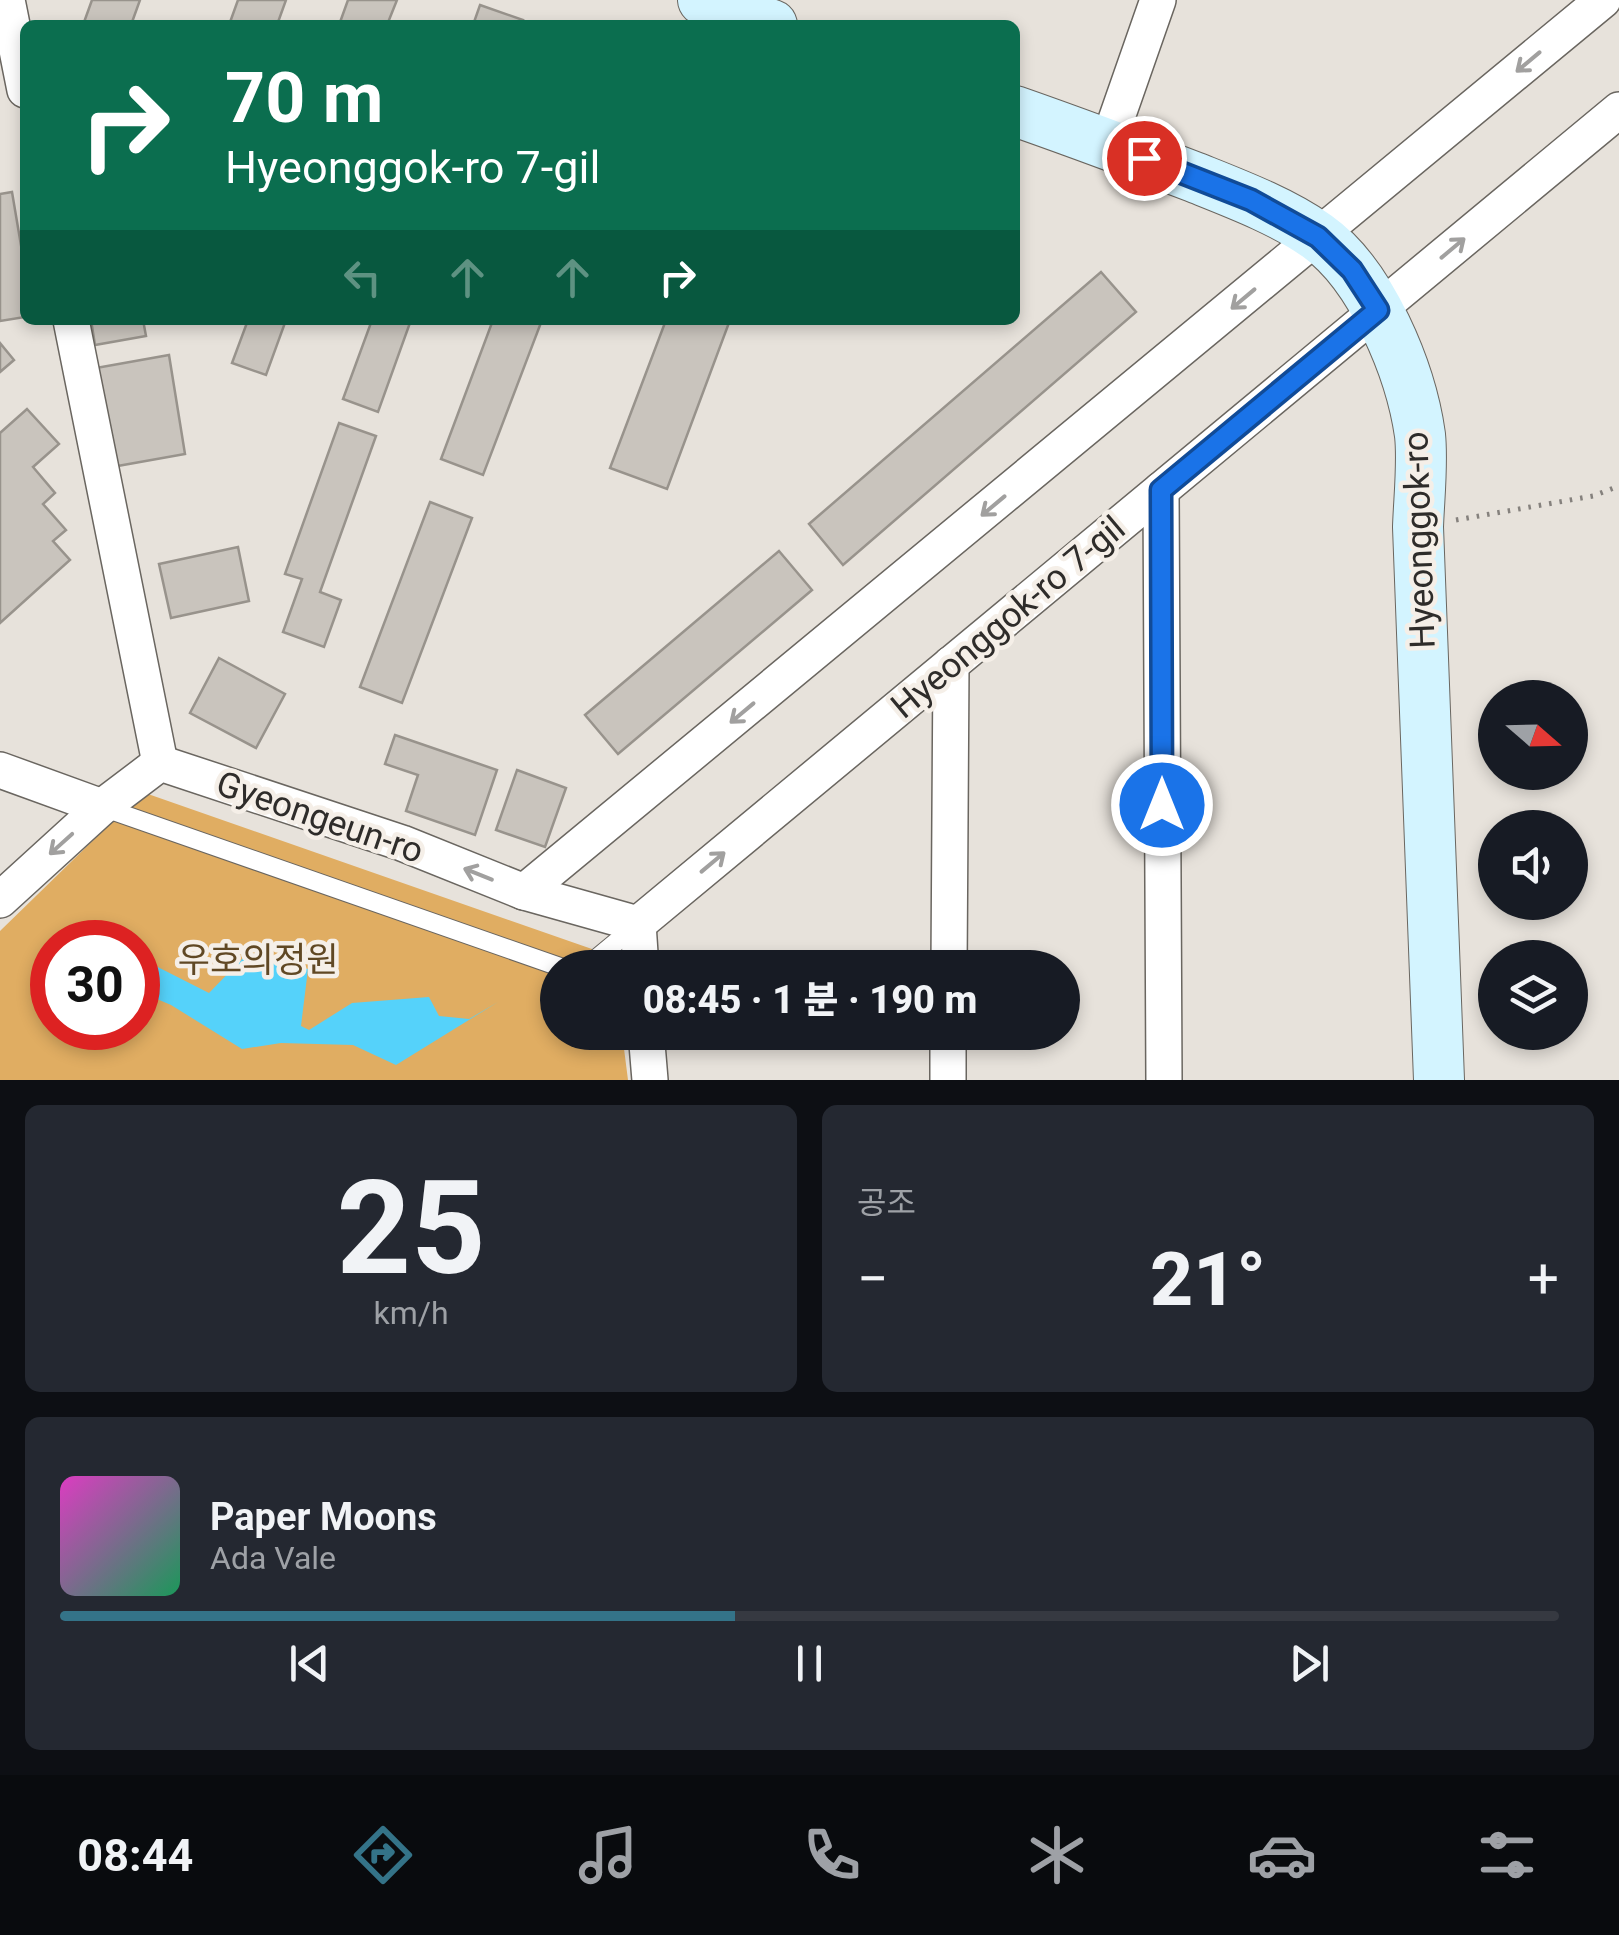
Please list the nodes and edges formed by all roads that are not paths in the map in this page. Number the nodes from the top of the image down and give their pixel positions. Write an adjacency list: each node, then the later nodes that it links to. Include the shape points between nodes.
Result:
1 (7, 0): 6 (street)
2 (703, 0): 5 (street)
3 (1158, 0): 9 (street)
4 (1603, 0): 10 (street, one-way to 10)
5 (761, 20)
6 (20, 65)
7 (1619, 110): 11 (street, Hyeonggok-ro 7-gil, one-way to 7)
8 (1020, 113): 9 (street, Hyeonggok-ro)
9 (1108, 144): 10 (street, Hyeonggok-ro, via 1251,200)
10 (1318, 237): 11 (street, Hyeonggok-ro, via 1352,270); 18 (street, one-way to 18)
11 (1378, 310): 13 (street, Hyeonggok-ro 7-gil); 30 (street, Hyeonggok-ro, via 1401,362 1420,437)
12 (72, 325): 15 (street)
13 (1161, 490): 14 (street, Hyeonggok-ro 7-gil); 29 (street)
14 (951, 664): 20 (street, Hyeonggok-ro 7-gil, one-way to 14); 23 (street)
15 (160, 763): 17 (street); 18 (street, Gyeongeun-ro, one-way to 15, via 402,843)
16 (0, 770): 17 (street)
17 (102, 807): 19 (street, one-way to 19); 24 (lane)
18 (524, 892): 20 (street, Gyeongeun-ro)
19 (0, 900)
20 (638, 924): 21 (lane); 22 (street)
21 (607, 950)
22 (640, 950)
23 (948, 950)
24 (540, 960)
25 (648, 1050): 27 (street)
26 (948, 1050): 28 (street)
27 (650, 1080)
28 (948, 1080)
29 (1164, 1080)
30 (1439, 1080)

